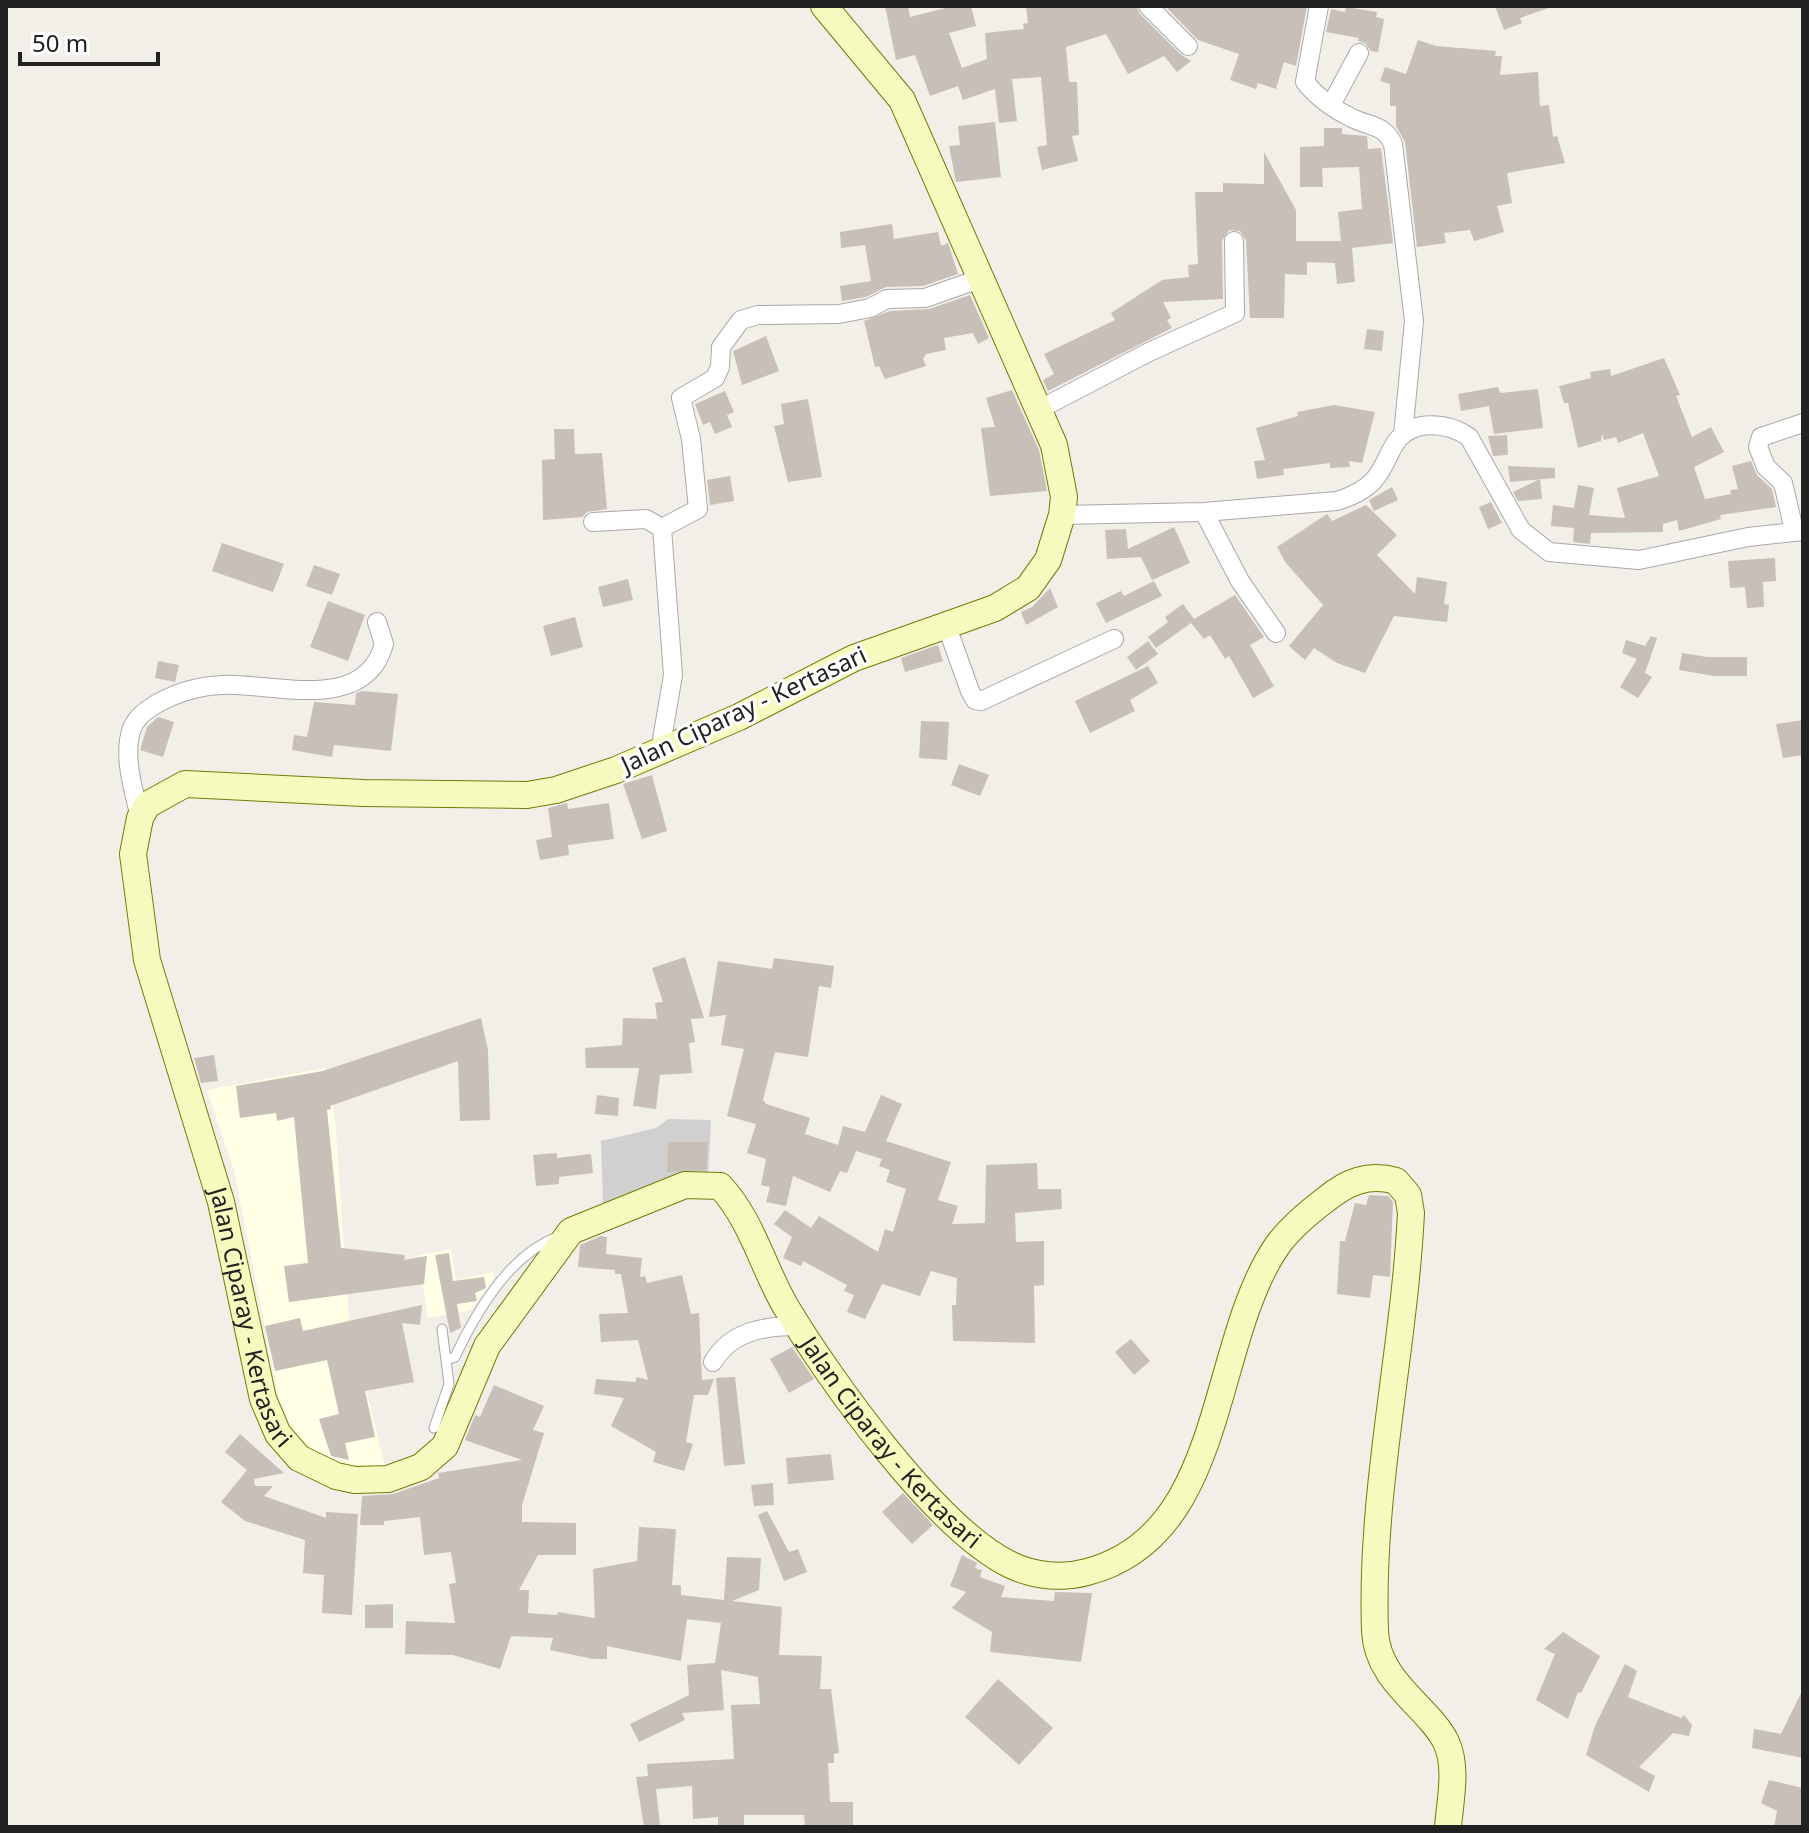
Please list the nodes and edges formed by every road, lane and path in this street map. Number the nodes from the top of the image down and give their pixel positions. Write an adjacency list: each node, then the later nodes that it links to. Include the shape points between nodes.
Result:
1 (824, 6): 8 (main road, Jalan Ciparay - Kertasari, via 902,100)
2 (1148, 6): 4 (street)
3 (1319, 6): 6 (street, via 1305,82)
4 (1188, 46)
5 (1359, 53): 6 (street)
6 (1331, 105): 11 (street, via 1355,120 1379,126 1393,144 1414,321)
7 (1234, 241): 9 (street, via 1235,313)
8 (979, 279): 9 (main road, Jalan Ciparay - Kertasari); 15 (street, via 925,298 887,299 839,314 741,320 721,347 715,378 681,398 698,509)
9 (1040, 409): 13 (main road, Jalan Ciparay - Kertasari, via 1060,466)
10 (1803, 423): 16 (street, via 1761,437 1758,447 1766,467 1783,483)
11 (1403, 435): 12 (street, via 1374,481 1354,496); 16 (street, via 1423,425 1469,437 1521,530 1549,552 1639,560)
12 (1204, 512): 13 (street); 19 (street, via 1240,581)
13 (1062, 515): 18 (main road, Jalan Ciparay - Kertasari, via 1048,560 1028,588)
14 (593, 522): 15 (street, via 646,519)
15 (662, 528): 21 (street, via 673,675)
16 (1798, 530)
17 (377, 622): 22 (street, via 384,644 371,669 323,692 226,684 200,687 146,710 133,726 128,755)
18 (947, 627): 20 (street, via 970,691 981,701); 21 (main road, Jalan Ciparay - Kertasari, via 854,658)
19 (1276, 633)
20 (1114, 639)
21 (660, 751): 22 (main road, Jalan Ciparay - Kertasari, via 580,783 527,795 185,784 147,805)
22 (140, 818): 23 (main road, Jalan Ciparay - Kertasari, via 133,867 147,960 221,1202 263,1399 278,1434 299,1458 336,1476 388,1479 435,1456 445,1446 487,1346)
23 (571, 1231): 24 (main road, Jalan Ciparay - Kertasari, via 685,1185 720,1186 738,1205); 26 (lane, via 536,1245 517,1262 455,1357)
24 (798, 1326): 27 (street, via 769,1326 734,1338); 29 (main road, Jalan Ciparay - Kertasari, via 922,1492 949,1519 1012,1565 1048,1576 1087,1572 1141,1546 1167,1521 1189,1485 1251,1300 1277,1247 1344,1186 1371,1177 1396,1181 1408,1195 1411,1213 1381,1506 1375,1635 1388,1670 1446,1742 1451,1763)
25 (442, 1329): 26 (lane)
26 (446, 1360): 28 (lane, via 449,1384)
27 (713, 1362)
28 (434, 1428)
29 (1448, 1827)

